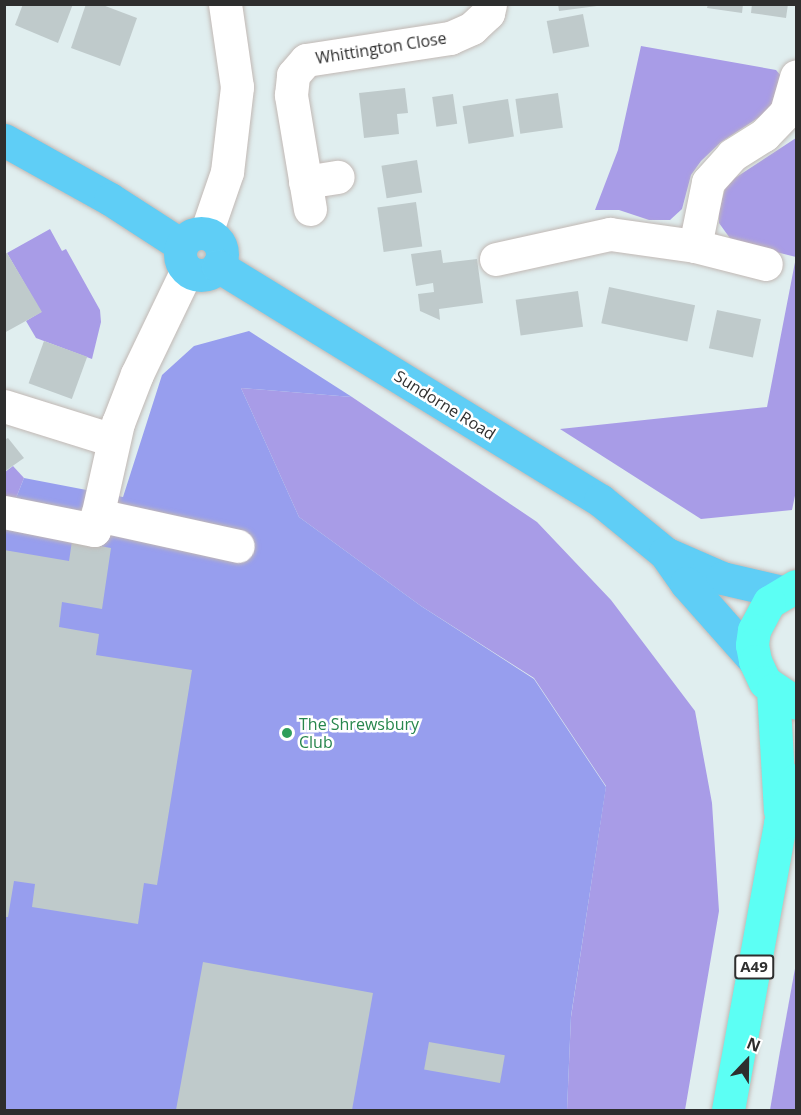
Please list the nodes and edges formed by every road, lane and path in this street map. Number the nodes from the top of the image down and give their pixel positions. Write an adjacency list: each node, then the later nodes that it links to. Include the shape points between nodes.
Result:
1 (225, 4): 7 (street, via 237,87 227,172)
2 (490, 4): 5 (street, Whittington Close, via 488,13 472,28 450,38 306,60 293,75 291,95 308,196)
3 (796, 76): 6 (street, via 786,112 764,135 732,155 708,182)
4 (4, 140): 7 (main road, Sundorne Road)
5 (338, 177)
6 (694, 246): 8 (street, via 610,234); 9 (street)
7 (198, 254): 11 (street, via 136,374); 15 (main road, Sundorne Road, via 600,500)
8 (496, 259)
9 (766, 264)
10 (4, 406): 11 (street)
11 (113, 440): 13 (street)
12 (4, 512): 13 (street, via 94,530)
13 (98, 515): 14 (street)
14 (238, 546)
15 (665, 553): 16 (main road, Sundorne Road, via 722,578); 17 (main road, Sundorne Road, via 686,584)
16 (792, 587): 17 (highway, via 769,602 754,630)
17 (754, 661): 18 (highway)
18 (785, 696): 20 (highway, A49)
19 (796, 780): 20 (highway, A49)
20 (780, 823): 21 (highway, A49)
21 (728, 1110)

